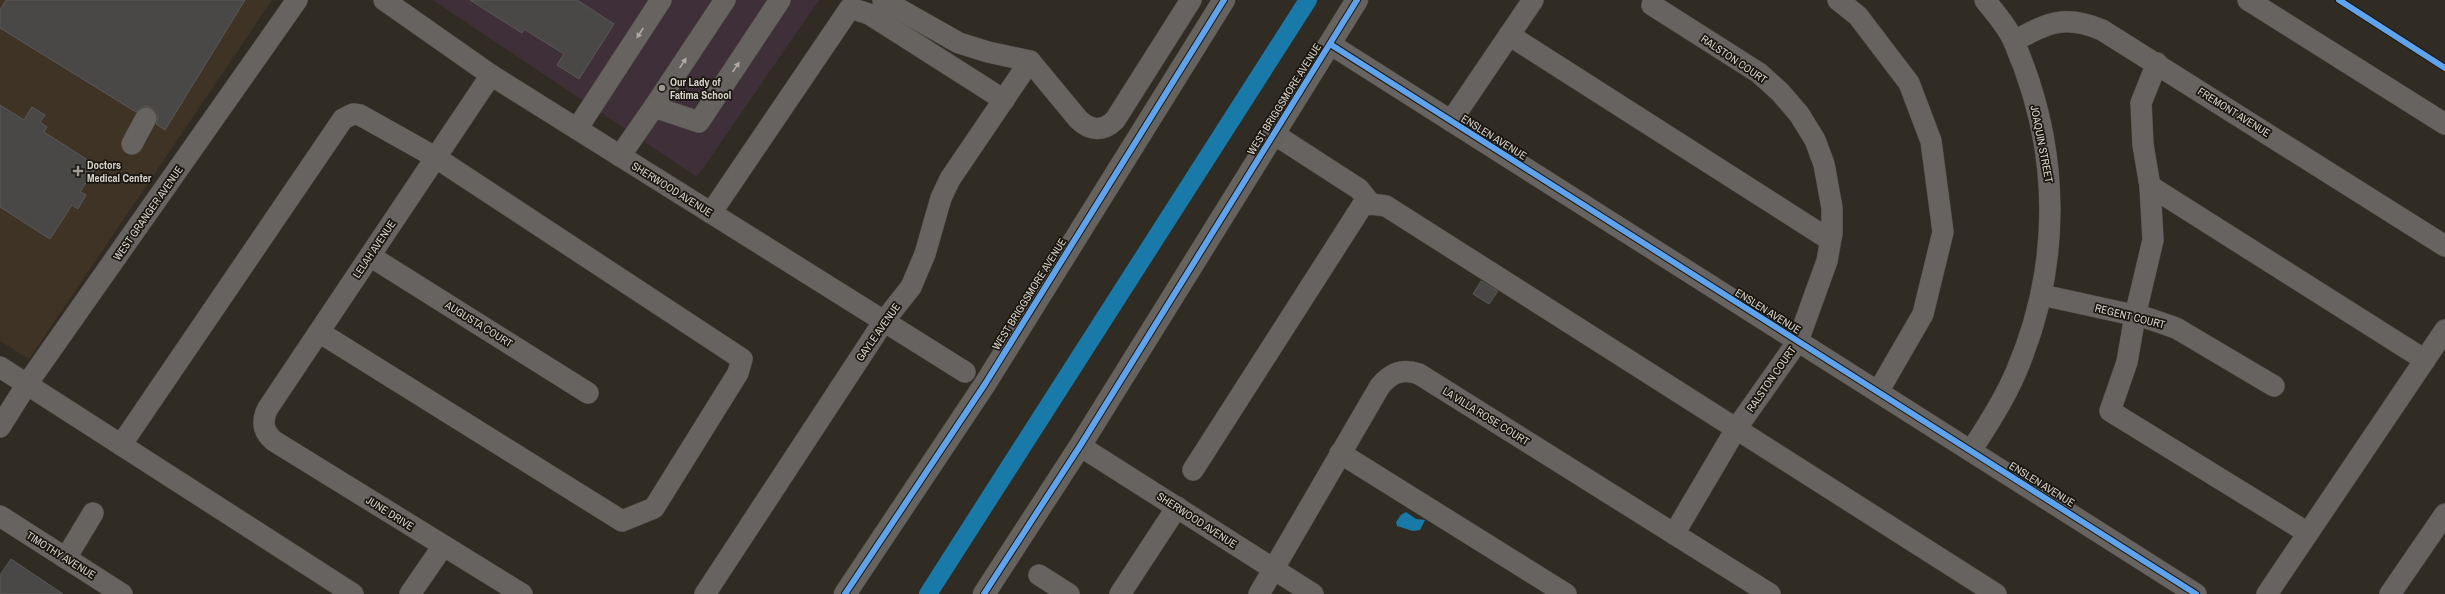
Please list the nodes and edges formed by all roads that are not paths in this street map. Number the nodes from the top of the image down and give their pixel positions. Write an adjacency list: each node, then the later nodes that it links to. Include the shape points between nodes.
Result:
1 (297, 0): 46 (street, WEST GRANGER AVENUE)
2 (384, 0): 20 (street, SHERWOOD AVENUE)
3 (661, 0): 26 (street, one-way to 26)
4 (725, 0): 22 (street, one-way to 4)
5 (780, 0): 22 (street, one-way to 5, via 699,122)
6 (883, 0): 18 (street, via 959,43)
7 (1191, 0): 18 (street, via 1115,120 1103,128 1096,130 1084,125)
8 (1224, 0): 74 (main road, WEST BRIGGSMORE AVENUE, via 985,384)
9 (1358, 0): 17 (main road, WEST BRIGGSMORE AVENUE)
10 (1533, 0): 15 (street)
11 (1838, 0): 48 (street, via 1858,16 1909,83 1931,141 1943,232 1923,314)
12 (1985, 0): 16 (street, JOAQUIN STREET)
13 (2248, 0): 25 (street)
14 (1652, 5): 34 (street, RALSTON COURT, via 1759,73 1799,114 1815,140 1824,164 1832,208)
15 (1509, 36): 24 (street); 34 (street)
16 (2014, 41): 19 (street, FREMONT AVENUE, via 2037,29 2066,20 2084,22); 37 (street, JOAQUIN STREET, via 2041,127 2049,169 2050,248)
17 (1330, 44): 24 (street, ENSLEN AVENUE); 27 (main road, WEST BRIGGSMORE AVENUE)
18 (1030, 61): 21 (street, GAYLE AVENUE)
19 (2156, 63): 31 (street, via 2141,103 2143,145); 35 (street, FREMONT AVENUE)
20 (491, 75): 26 (street, SHERWOOD AVENUE); 30 (street, LELAH AVENUE)
21 (1004, 100): 33 (street, via 869,14 850,8); 39 (street, GAYLE AVENUE, via 940,198 925,254 911,287)
22 (654, 107): 29 (street)
23 (146, 118): 28 (street)
24 (1451, 121): 42 (street, ENSLEN AVENUE)
25 (2445, 124)
26 (577, 129): 29 (street, SHERWOOD AVENUE)
27 (1274, 134): 32 (street, via 1359,189); 54 (main road, WEST BRIGGSMORE AVENUE)
28 (132, 144)
29 (620, 156): 33 (street, SHERWOOD AVENUE)
30 (435, 157): 36 (street, LELAH AVENUE); 41 (street, via 742,359 738,373 654,508 622,521); 53 (street, via 360,115 353,114 343,119)
31 (2150, 186): 38 (street, via 2153,240); 43 (street)
32 (1371, 204): 52 (street, via 1386,206); 57 (street, via 1362,206)
33 (712, 213): 39 (street, SHERWOOD AVENUE)
34 (1830, 240): 42 (street, RALSTON COURT, via 1827,261)
35 (2445, 246)
36 (370, 256): 41 (street, LELAH AVENUE); 49 (street, AUGUSTA COURT)
37 (2042, 295): 38 (street, REGENT COURT); 55 (street, JOAQUIN STREET, via 2016,372)
38 (2135, 316): 47 (street, REGENT COURT, via 2176,328); 62 (street, via 2127,362 2110,411)
39 (884, 322): 45 (street, SHERWOOD AVENUE); 73 (street, GAYLE AVENUE)
40 (2445, 330): 43 (street)
41 (319, 332): 51 (street, LELAH AVENUE, via 268,408 264,415)
42 (1798, 341): 48 (street, ENSLEN AVENUE); 52 (street, RALSTON COURT)
43 (2425, 360): 62 (street)
44 (0, 367): 46 (street)
45 (965, 372)
46 (27, 384): 50 (street, WEST GRANGER AVENUE); 53 (street)
47 (2274, 386)
48 (1878, 392): 55 (street, ENSLEN AVENUE)
49 (588, 393)
50 (0, 427)
51 (264, 427): 64 (street, JUNE DRIVE, via 274,441)
52 (1736, 430): 63 (street, RALSTON COURT); 81 (street)
53 (121, 445): 70 (street)
54 (1080, 446): 58 (street, SHERWOOD AVENUE); 68 (main road, WEST BRIGGSMORE AVENUE)
55 (1971, 451): 82 (street, ENSLEN AVENUE)
56 (1340, 453): 63 (street, LA VILLA ROSE COURT, via 1380,386 1388,377 1398,372 1411,371); 66 (street, LA VILLA ROSE COURT); 79 (street)
57 (1193, 470)
58 (1177, 507): 66 (street, SHERWOOD AVENUE); 76 (street)
59 (93, 513): 65 (street)
60 (2445, 514): 84 (street)
61 (0, 516): 65 (street, TIMOTHY AVENUE)
62 (2308, 533): 83 (street)
63 (1674, 534): 80 (street, LA VILLA ROSE COURT)
64 (443, 546): 71 (street); 72 (street, JUNE DRIVE)
65 (66, 558): 69 (street, TIMOTHY AVENUE)
66 (1272, 568): 77 (street, LA VILLA ROSE COURT); 78 (street, SHERWOOD AVENUE)
67 (1039, 576): 75 (street)
68 (988, 593)
69 (122, 594)
70 (353, 594)
71 (410, 594)
72 (522, 594)
73 (705, 594)
74 (845, 594)
75 (1069, 594)
76 (1120, 594)
77 (1259, 594)
78 (1313, 594)
79 (1566, 594)
80 (1770, 594)
81 (1996, 594)
82 (2196, 594)
83 (2267, 594)
84 (2390, 594)

